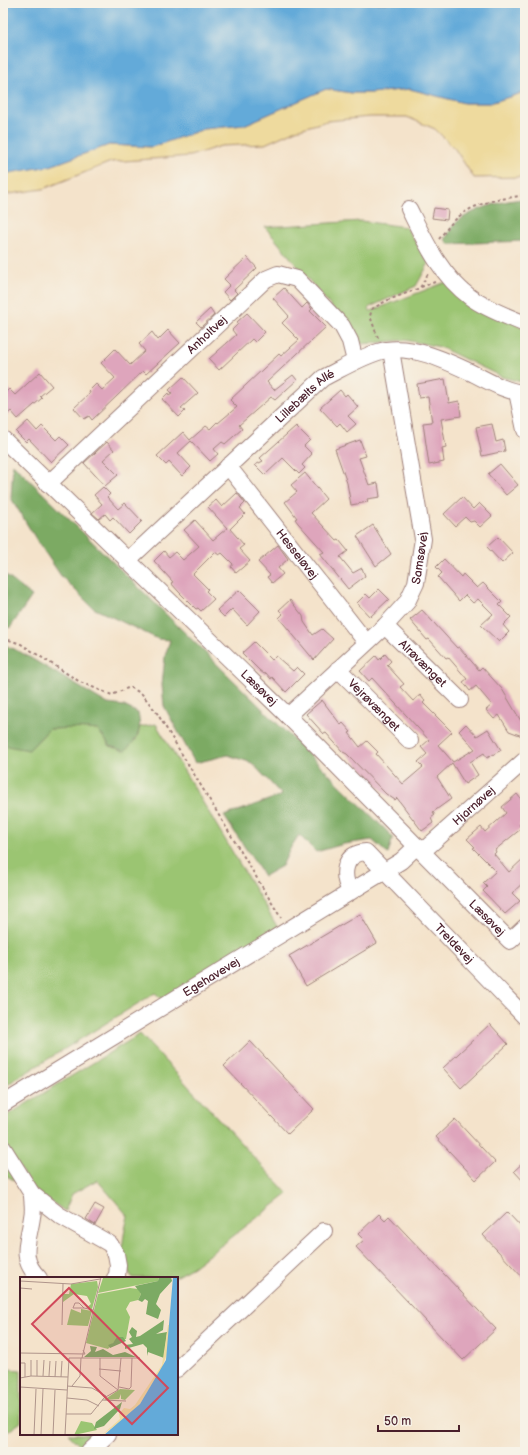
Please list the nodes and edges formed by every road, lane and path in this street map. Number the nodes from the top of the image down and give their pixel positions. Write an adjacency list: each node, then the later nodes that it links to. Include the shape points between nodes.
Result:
1 (525, 195): 3 (path, via 487,202 465,212 439,239)
2 (409, 209): 3 (street)
3 (434, 257): 4 (street); 5 (path)
4 (451, 280): 5 (path, via 435,282); 6 (street, via 469,297)
5 (420, 288): 7 (path, via 372,309 370,316)
6 (525, 324)
7 (385, 351): 8 (street, Lillebælts Allé); 9 (street, Lillebælts Allé, via 418,352 443,358 494,384); 15 (street, Samsøvej, via 423,539 416,583 407,602)
8 (355, 361): 12 (street, Lillebælts Allé, via 323,378); 13 (street, Anholtvej, via 350,341 342,326 297,279 278,274 266,279)
9 (521, 393): 10 (street)
10 (525, 430)
11 (3, 439): 13 (street, Læsøvej)
12 (228, 466): 14 (street, Lillebælts Allé); 17 (street, Hesseløvej)
13 (48, 484): 14 (street, Læsøvej)
14 (127, 561): 20 (street, Læsøvej)
15 (385, 626): 17 (street, Samsøvej); 19 (street, Alrøvænget)
16 (3, 638): 27 (path, via 21,644 80,682 112,695 130,687 142,694 157,713)
17 (366, 642): 18 (street, Samsøvej)
18 (338, 669): 20 (street, Samsøvej); 21 (street, Vejrøvænget)
19 (460, 700)
20 (288, 716): 23 (street, Læsøvej)
21 (410, 741)
22 (525, 760): 23 (street, Hjarnøvej)
23 (420, 848): 24 (street, Egehavevej); 26 (street, Læsøvej, via 510,941)
24 (384, 871): 25 (street, Egehavevej); 25 (street, Treldevej, via 366,852 358,852 351,856 346,874 346,885); 28 (street, Treldevej)
25 (350, 891): 27 (street, Egehavevej)
26 (525, 927)
27 (288, 929): 29 (street, Egehavevej, via 258,950)
28 (525, 1017)
29 (3, 1104)
30 (3, 1148): 31 (street)
31 (32, 1194): 33 (street, via 33,1215 25,1247 30,1270); 34 (street, via 59,1215 110,1244 116,1254 118,1265)
32 (324, 1231): 35 (street)
33 (38, 1277)
34 (116, 1277)
35 (178, 1368)
36 (107, 1435): 37 (street)
37 (88, 1452)

